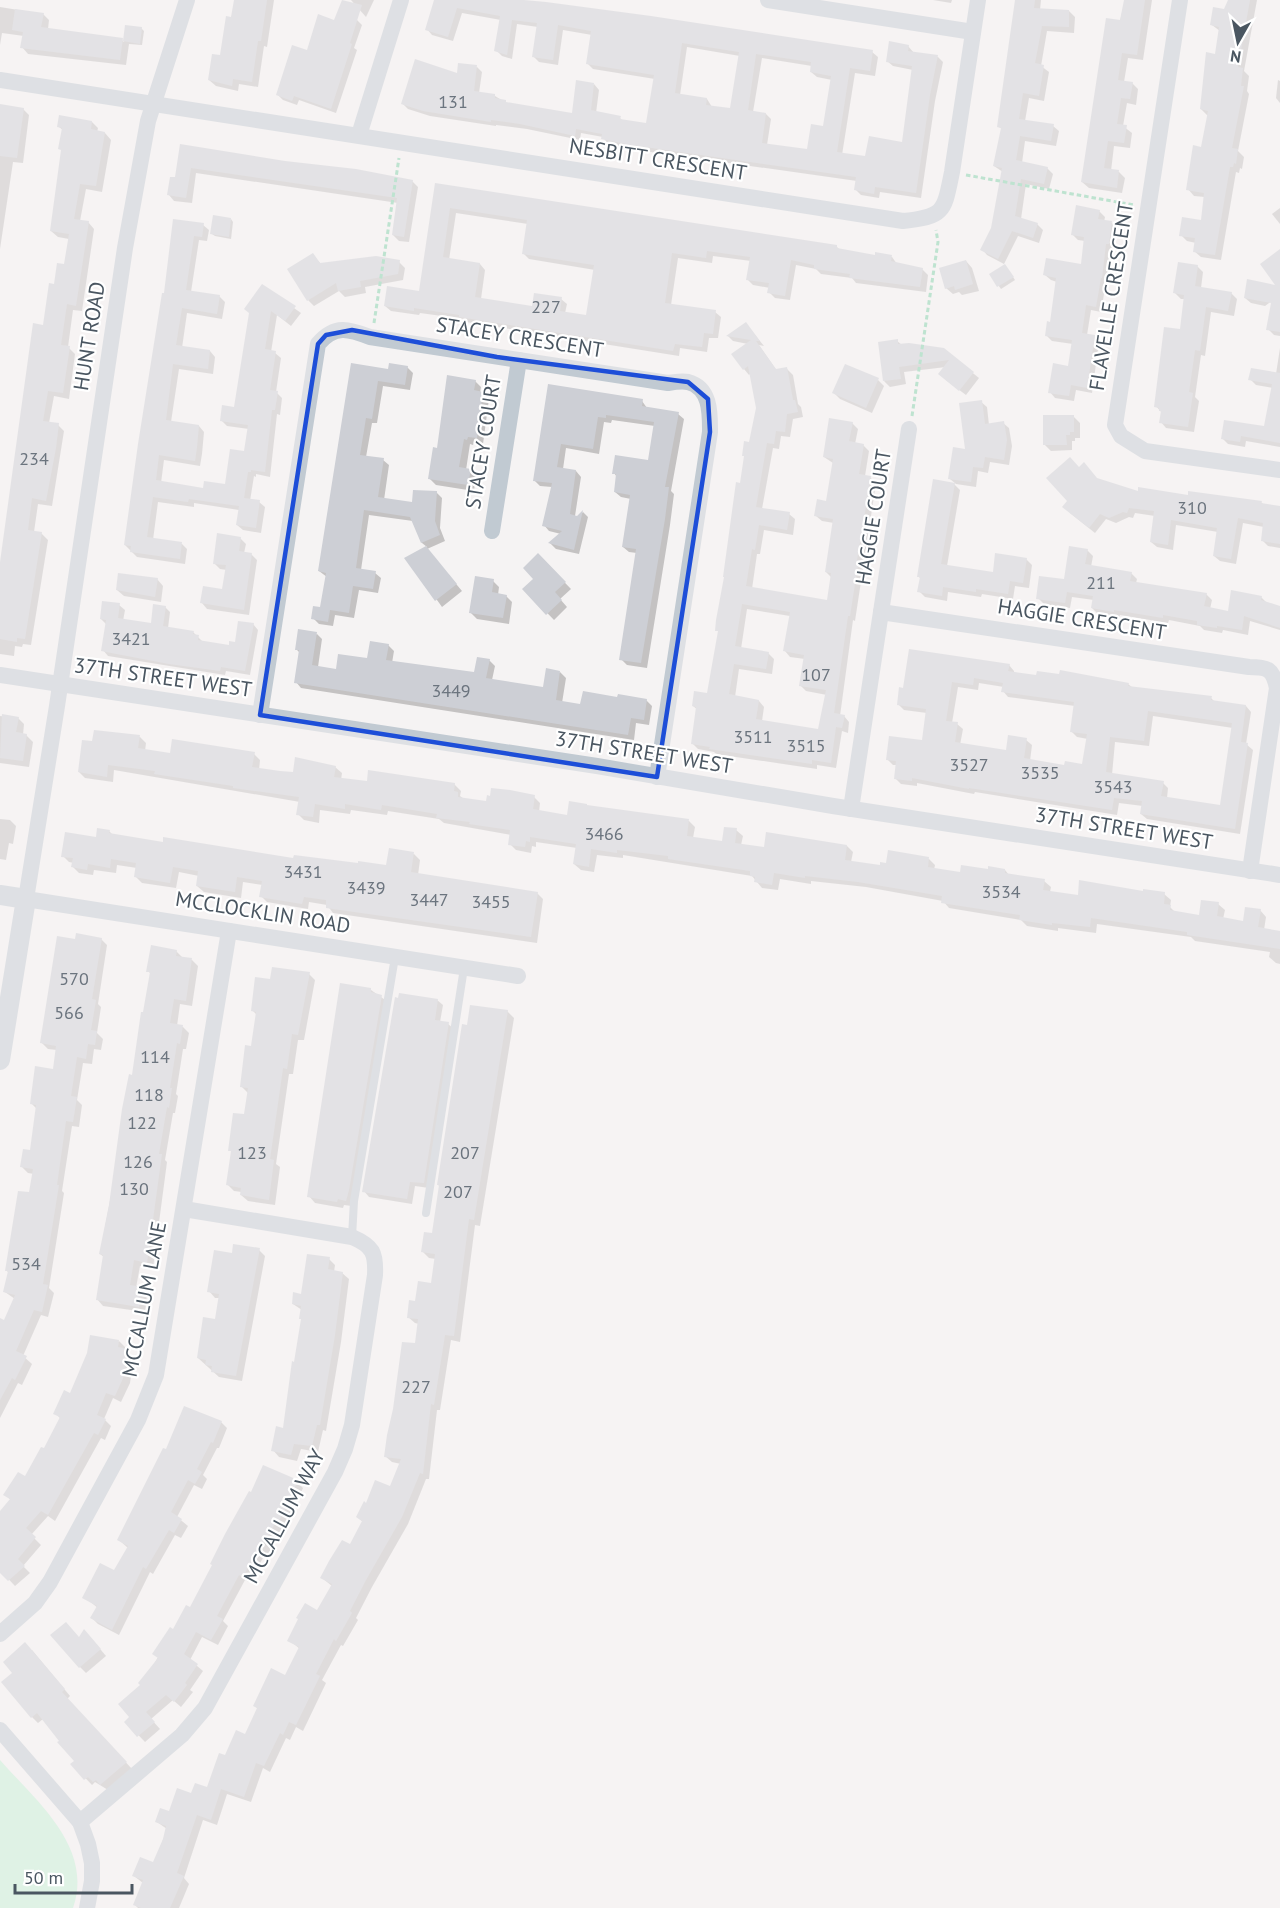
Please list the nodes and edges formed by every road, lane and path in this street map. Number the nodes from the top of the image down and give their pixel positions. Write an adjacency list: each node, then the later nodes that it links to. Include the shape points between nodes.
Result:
1 (187, 0): 8 (street, HUNT ROAD)
2 (401, 0): 9 (street)
3 (768, 0): 6 (street)
4 (978, 0): 6 (street, NESBITT CRESCENT)
5 (1180, 0): 18 (street, FLAVELLE CRESCENT, via 1115,425 1121,436 1145,451)
6 (973, 32): 10 (street, NESBITT CRESCENT, via 947,196 934,216 922,219 903,221)
7 (0, 80): 8 (street, NESBITT CRESCENT)
8 (154, 104): 9 (street, NESBITT CRESCENT); 22 (street, HUNT ROAD, via 125,248)
9 (359, 135): 10 (street, NESBITT CRESCENT)
10 (401, 141): 14 (path)
11 (967, 176): 12 (path)
12 (1134, 205)
13 (938, 242): 16 (path)
14 (374, 321)
15 (519, 360): 19 (street, STACEY COURT); 23 (street, STACEY CRESCENT, via 370,337 352,330 326,334 318,344); 24 (street, STACEY CRESCENT, via 668,383 688,382 708,399 710,432)
16 (915, 399)
17 (909, 429): 20 (street, HAGGIE COURT)
18 (1280, 470)
19 (492, 531)
20 (881, 612): 25 (street); 26 (street, HAGGIE CRESCENT, via 1264,667 1274,675 1277,688)
21 (0, 675): 22 (street, 37TH STREET WEST)
22 (59, 685): 23 (street, 37TH STREET WEST); 29 (street, HUNT ROAD)
23 (260, 715): 24 (street, 37TH STREET WEST)
24 (657, 777): 25 (street, 37TH STREET WEST)
25 (851, 808): 26 (street, 37TH STREET WEST)
26 (1250, 871): 27 (street, 37TH STREET WEST)
27 (1280, 875)
28 (0, 895): 29 (street, MCCLOCKLIN ROAD)
29 (26, 899): 30 (street, MCCLOCKLIN ROAD); 34 (street)
30 (229, 931): 31 (street, MCCLOCKLIN ROAD); 35 (street, MCCALLUM LANE)
31 (395, 957): 32 (street, MCCLOCKLIN ROAD); 37 (lane, via 354,1201)
32 (464, 968): 33 (street, MCCLOCKLIN ROAD); 36 (lane)
33 (518, 976)
34 (0, 1060)
35 (184, 1209): 37 (street); 38 (street, MCCALLUM LANE, via 161,1352 148,1397 50,1582 35,1603)
36 (426, 1213)
37 (352, 1237): 40 (street, MCCALLUM WAY, via 372,1250 376,1262 352,1425 335,1472 205,1708 194,1723)
38 (0, 1634)
39 (0, 1730): 40 (street)
40 (80, 1822): 41 (street, via 92,1863)
41 (87, 1908)

